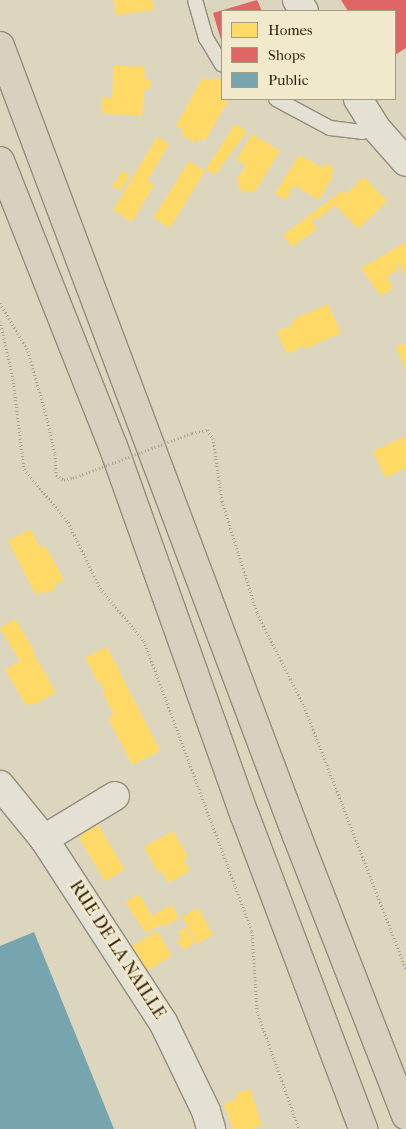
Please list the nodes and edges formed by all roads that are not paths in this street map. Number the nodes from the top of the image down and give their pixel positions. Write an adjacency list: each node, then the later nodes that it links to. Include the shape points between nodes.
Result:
1 (195, 0): 3 (lane, via 206,38)
2 (0, 46): 12 (main road, via 297,836)
3 (221, 64)
4 (278, 100): 6 (lane, via 330,128 362,132)
5 (359, 100): 6 (street)
6 (376, 128): 8 (street)
7 (0, 160): 14 (main road, via 113,446 245,816)
8 (406, 162)
9 (0, 785): 11 (street, RUE DE LA NAILLE)
10 (115, 796): 11 (street)
11 (44, 839): 13 (street, RUE DE LA NAILLE, via 164,1022 206,1110)
12 (406, 1116)
13 (211, 1129)
14 (363, 1129)

